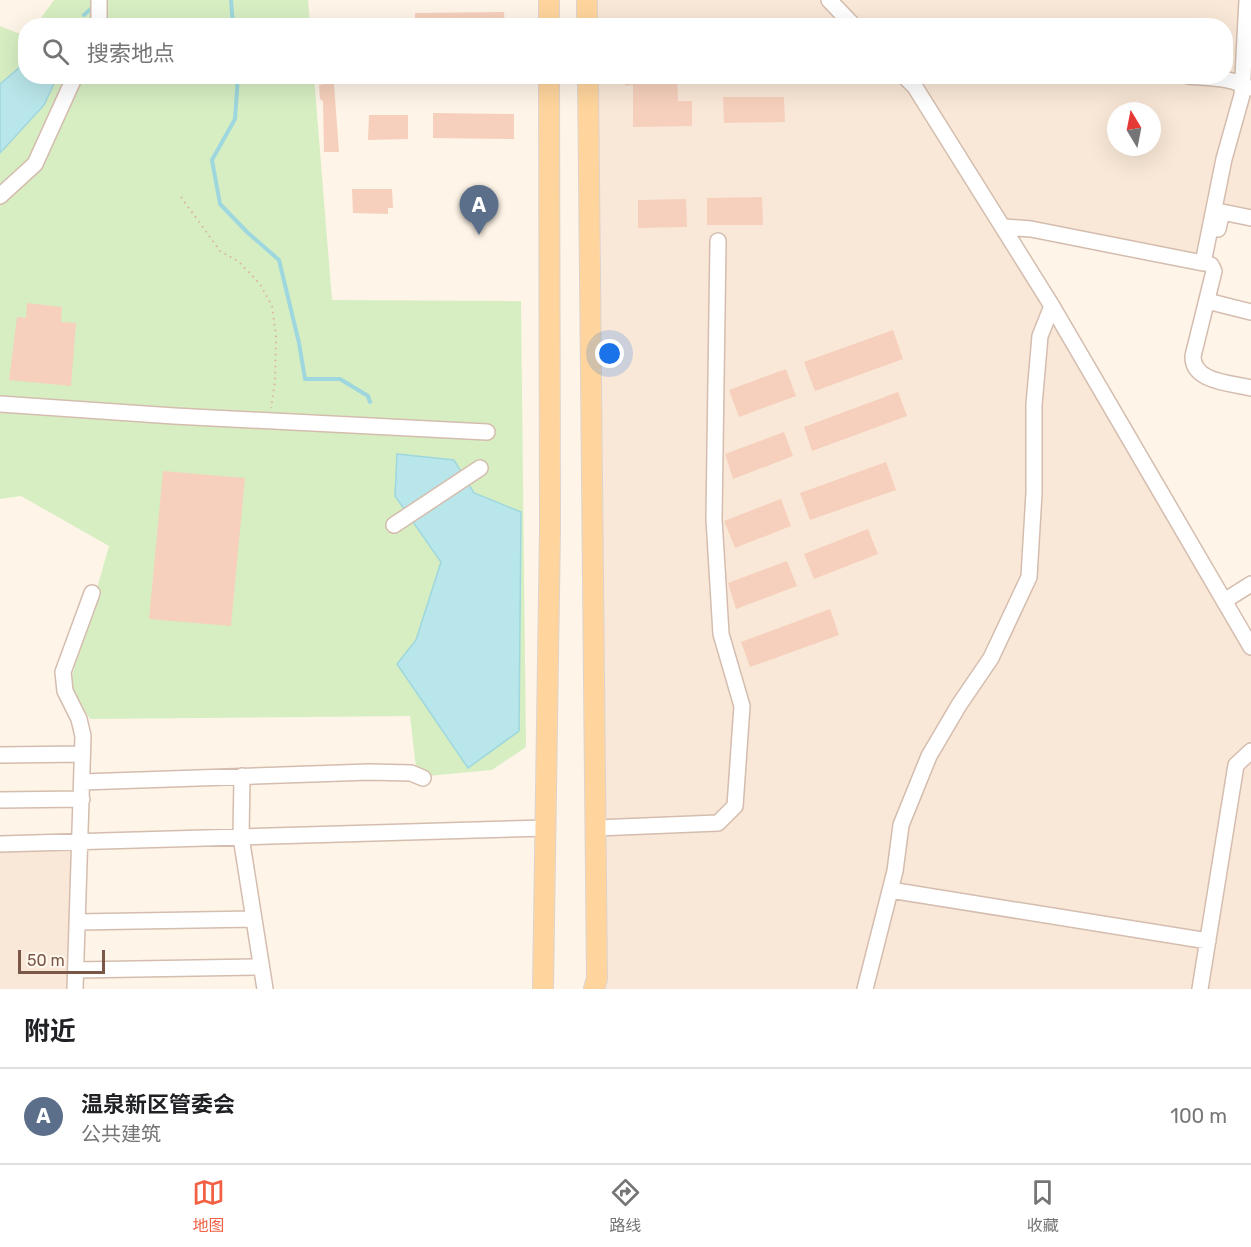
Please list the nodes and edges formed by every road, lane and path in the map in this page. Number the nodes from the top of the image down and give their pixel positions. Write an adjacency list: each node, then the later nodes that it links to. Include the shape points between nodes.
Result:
1 (549, 0): 5 (main road)
2 (587, 0): 6 (main road)
3 (829, 0): 7 (street)
4 (1247, 0): 8 (street)
5 (549, 18)
6 (587, 18)
7 (846, 18)
8 (1248, 25): 13 (street)
9 (71, 84): 14 (street, via 35,164)
10 (549, 84): 41 (main road)
11 (588, 84): 42 (main road)
12 (912, 84): 17 (street)
13 (1246, 86): 19 (street, via 1224,159)
14 (0, 196)
15 (181, 197): 25 (path, via 220,251 239,262 260,284 272,306 276,336)
16 (1251, 218): 19 (street, via 1222,212)
17 (1004, 227): 19 (street); 21 (street)
18 (718, 241): 42 (street, via 714,519 720,634 742,706 735,806 718,824)
19 (1207, 264): 20 (street, via 1214,272)
20 (1206, 301): 22 (street); 23 (street, via 1192,363 1205,377)
21 (1052, 306): 31 (street); 46 (street, via 1040,336 1034,405 1029,577 991,658 929,756 901,825)
22 (1251, 312)
23 (1251, 388)
24 (0, 404): 25 (street)
25 (270, 420): 26 (street)
26 (487, 432)
27 (480, 468): 28 (street)
28 (394, 525)
29 (1251, 584): 31 (street)
30 (92, 593): 34 (street, via 63,672 65,691 81,727)
31 (1224, 601): 32 (street)
32 (1251, 647)
33 (1251, 751): 49 (street, via 1236,765)
34 (82, 754): 35 (street); 38 (street)
35 (0, 755)
36 (242, 776): 37 (street, via 400,772); 38 (street); 43 (street)
37 (423, 778)
38 (82, 782): 39 (street)
39 (82, 799): 40 (street); 44 (street)
40 (0, 800)
41 (546, 828): 43 (street); 54 (main road)
42 (596, 828): 55 (main road)
43 (241, 837): 44 (street); 47 (street)
44 (80, 842): 45 (street); 48 (street)
45 (0, 844)
46 (890, 890): 49 (street); 56 (street)
47 (254, 920): 48 (street); 50 (street)
48 (77, 922): 51 (street)
49 (1208, 941): 57 (street)
50 (261, 967): 51 (street); 53 (street)
51 (76, 970): 52 (street)
52 (75, 989)
53 (265, 989)
54 (543, 989)
55 (594, 989)
56 (865, 989)
57 (1200, 989)

